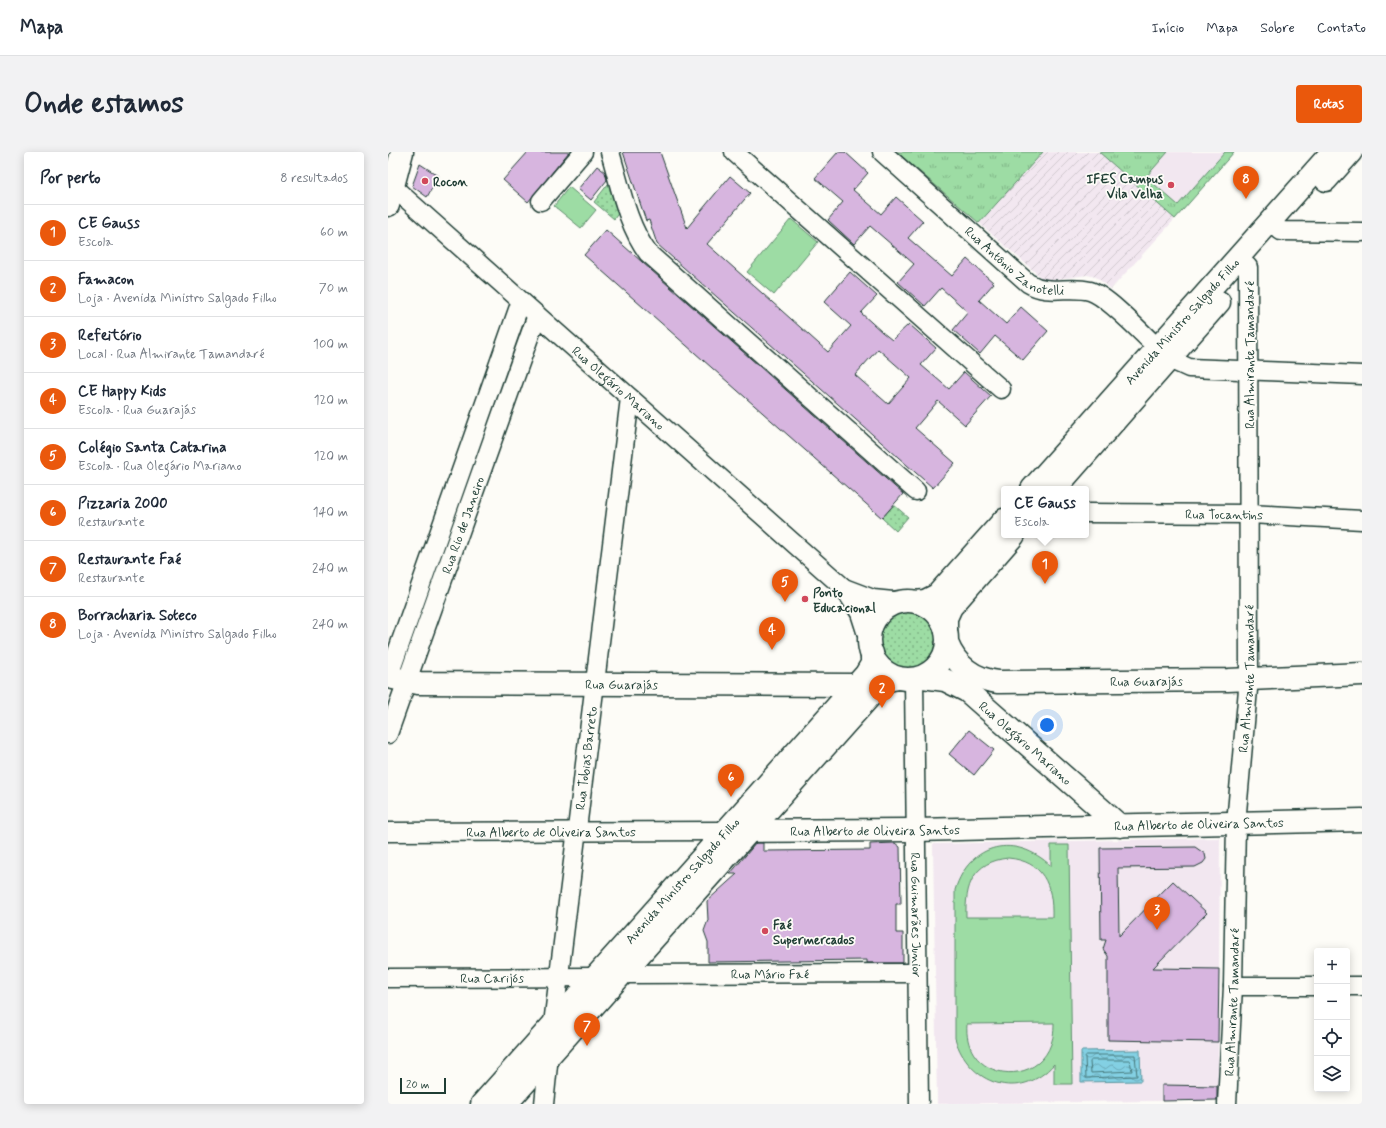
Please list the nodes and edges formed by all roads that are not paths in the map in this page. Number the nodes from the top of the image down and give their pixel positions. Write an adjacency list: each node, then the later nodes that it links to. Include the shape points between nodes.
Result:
1 (402, 152): 8 (main road)
2 (583, 152): 9 (street)
3 (610, 152): 22 (street, via 633,226 648,253)
4 (734, 152): 18 (street)
5 (882, 152): 15 (street, Rua Antônio Zanotelli, via 1028,283 1044,290 1079,289 1101,295)
6 (1332, 152): 10 (main road, Avenida Ministro Salgado Filho)
7 (1351, 152): 10 (main road, Avenida Ministro Salgado Filho)
8 (390, 196): 13 (street, Rua Olegário Mariano)
9 (541, 201)
10 (1276, 226): 11 (street); 12 (main road, Avenida Ministro Salgado Filho)
11 (1362, 232)
12 (1243, 263): 15 (main road, Avenida Ministro Salgado Filho); 16 (street, Rua Almirante Tamandaré)
13 (521, 301): 14 (street, Rua Olegário Mariano); 33 (street, Rua Rio de Janeiro)
14 (537, 315): 19 (street, Rua Olegário Mariano); 33 (street, Rua Rio de Janeiro)
15 (1163, 353): 16 (street, Rua Antônio Zanotelli, via 1189,368); 20 (main road, Avenida Ministro Salgado Filho); 21 (main road, Avenida Ministro Salgado Filho)
16 (1247, 372): 17 (street, Rua Antônio Zanotelli); 24 (street, Rua Almirante Tamandaré)
17 (1362, 375)
18 (1001, 389)
19 (630, 398): 28 (street, Rua Olegário Mariano); 37 (street, Rua Tobias Barreto)
20 (1035, 486)
21 (1057, 486)
22 (916, 491)
23 (1089, 513): 24 (street, Rua Tocantins)
24 (1250, 514): 25 (street, Rua Tocantins); 35 (street, Rua Almirante Tamandaré)
25 (1362, 520)
26 (1001, 523): 29 (main road, via 936,595 925,601)
27 (1011, 538): 30 (main road, via 951,607 946,618)
28 (844, 588): 29 (street, Rua Olegário Mariano, via 873,599); 31 (street, Rua Olegário Mariano, via 860,613)
29 (910, 602): 30 (main road, via 928,607 938,614); 31 (main road, via 891,605 877,617 871,628)
30 (947, 637): 34 (main road, via 944,655 938,666); 36 (main road, Rua Guarajás, via 955,658 971,674 987,680)
31 (870, 647): 34 (main road, via 882,669); 38 (main road, Avenida Ministro Salgado Filho, via 870,668)
32 (1362, 674): 35 (main road, Rua Guarajás)
33 (393, 678): 37 (main road, Rua Guarajás, via 418,683); 40 (street, Rua Rio de Janeiro)
34 (912, 678): 39 (main road, Rua Olegário Mariano, via 939,678 957,685); 44 (street, Rua Guimarães Junior); 46 (main road, Avenida Ministro Salgado Filho, via 888,680 880,686)
35 (1249, 678): 36 (main road, Rua Guarajás); 42 (street, Rua Almirante Tamandaré)
36 (1008, 682): 39 (main road, via 992,693 989,702)
37 (595, 684): 38 (main road, Rua Guarajás); 48 (street, Rua Tobias Barreto)
38 (855, 685): 45 (main road, Avenida Ministro Salgado Filho)
39 (990, 712): 43 (main road, Rua Olegário Mariano)
40 (388, 734)
41 (1362, 820): 42 (main road, Rua Alberto de Oliveira Santos)
42 (1236, 823): 43 (main road, Rua Alberto de Oliveira Santos); 54 (street, Rua Almirante Tamandaré)
43 (1120, 826): 44 (main road, Rua Alberto de Oliveira Santos)
44 (916, 830): 46 (main road, Rua Alberto de Oliveira Santos); 50 (street, Rua Guimarães Junior)
45 (725, 831): 46 (main road, Rua Alberto de Oliveira Santos); 48 (street, Rua Alberto de Oliveira Santos); 52 (main road, Avenida Ministro Salgado Filho)
46 (750, 831): 49 (main road, Avenida Ministro Salgado Filho)
47 (388, 832): 48 (street, Rua Alberto de Oliveira Santos)
48 (577, 832): 51 (street, Rua Tobias Barreto)
49 (622, 974): 50 (street, Rua Mário Faé); 59 (main road, Avenida Ministro Salgado Filho)
50 (918, 974): 63 (street, Rua Guimarães Junior)
51 (559, 977): 52 (street, Rua Carijós); 53 (street, Rua Carijós); 58 (street, Rua Tobias Barreto)
52 (595, 977): 58 (main road, Avenida Ministro Salgado Filho)
53 (388, 978)
54 (1233, 986): 55 (street); 64 (street, Rua Almirante Tamandaré)
55 (1314, 986)
56 (1350, 986): 57 (street)
57 (1362, 986)
58 (553, 1024): 60 (main road, Avenida Ministro Salgado Filho)
59 (549, 1055): 61 (main road, Avenida Ministro Salgado Filho); 62 (street)
60 (482, 1104)
61 (506, 1104)
62 (544, 1104)
63 (919, 1104)
64 (1227, 1104)

